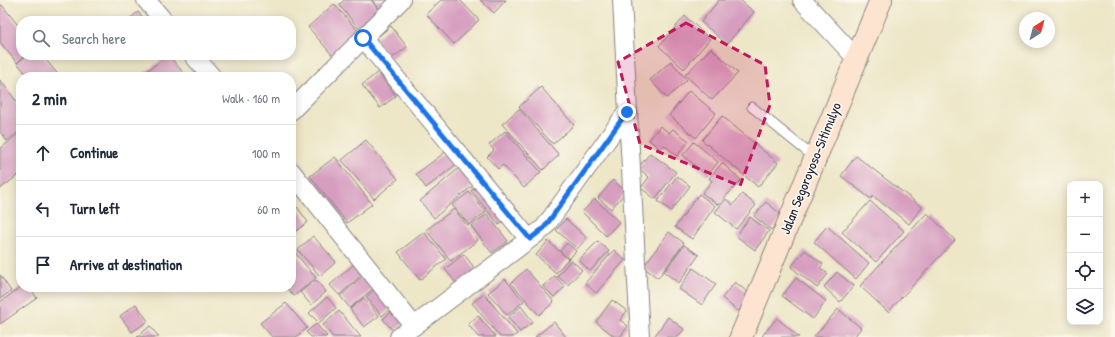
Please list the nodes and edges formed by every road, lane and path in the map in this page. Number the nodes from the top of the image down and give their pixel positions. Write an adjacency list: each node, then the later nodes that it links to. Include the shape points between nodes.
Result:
1 (146, 0): 6 (street)
2 (622, 0): 13 (street)
3 (802, 0): 8 (street)
4 (881, 0): 8 (main road, Jalan Segoroyoso-Sitimulyo)
5 (399, 1): 7 (street)
6 (160, 16)
7 (363, 38): 11 (street); 16 (street)
8 (856, 58): 14 (main road, Jalan Segoroyoso-Sitimulyo)
9 (197, 60): 10 (street)
10 (208, 72)
11 (296, 106)
12 (752, 107): 14 (lane)
13 (627, 112): 16 (street, via 544,228); 19 (street)
14 (815, 158): 20 (main road, Jalan Segoroyoso-Sitimulyo)
15 (296, 177): 17 (street)
16 (530, 239): 17 (street)
17 (414, 326): 18 (street)
18 (399, 337)
19 (640, 337)
20 (741, 337)

